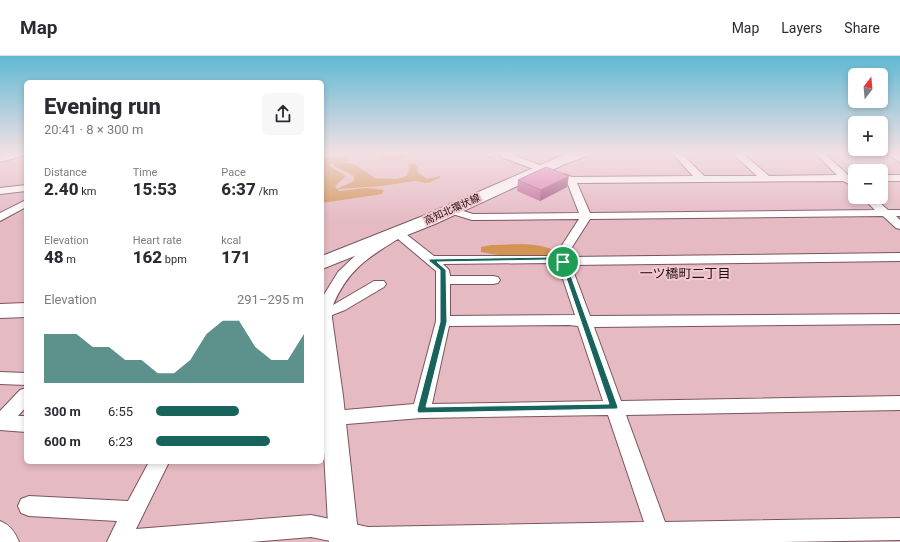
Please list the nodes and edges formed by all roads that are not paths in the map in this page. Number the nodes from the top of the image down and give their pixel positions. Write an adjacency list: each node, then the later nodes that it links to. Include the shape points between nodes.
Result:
1 (529, 176): 15 (main road, 高知北環状線)
2 (560, 176): 9 (street)
3 (697, 176): 10 (street)
4 (763, 176): 8 (street)
5 (848, 178): 8 (street)
6 (888, 178): 7 (street)
7 (900, 178)
8 (767, 179): 10 (street)
9 (571, 180): 10 (street); 18 (street)
10 (701, 180)
11 (24, 188): 12 (street)
12 (0, 191)
13 (24, 204): 19 (street)
14 (875, 204): 16 (street)
15 (450, 210): 18 (street, via 472,217); 21 (main road, 高知北環状線)
16 (885, 213): 17 (street); 18 (street); 20 (street)
17 (900, 213)
18 (585, 215): 25 (street, via 561,255)
19 (0, 218)
20 (900, 226)
21 (398, 233): 23 (street); 24 (main road, 高知北環状線); 29 (street, via 363,255 344,272)
22 (900, 257): 25 (street)
23 (431, 260): 25 (street, via 550,258); 26 (street, via 443,270)
24 (324, 262)
25 (563, 262): 35 (street)
26 (443, 280): 27 (street); 34 (street)
27 (493, 280)
28 (379, 284): 32 (street, via 340,307)
29 (324, 309)
30 (24, 310): 31 (main road)
31 (0, 311)
32 (324, 312)
33 (900, 319): 35 (street)
34 (443, 322): 35 (street); 42 (street)
35 (585, 322): 41 (street)
36 (324, 348): 43 (street)
37 (0, 378): 38 (street)
38 (24, 379)
39 (24, 398): 44 (street)
40 (900, 403): 41 (street)
41 (614, 407): 42 (street); 52 (street)
42 (421, 410): 43 (street)
43 (328, 418): 51 (street)
44 (1, 422): 45 (street)
45 (24, 424)
46 (159, 464): 48 (street)
47 (29, 506): 48 (street)
48 (134, 512): 55 (street)
49 (900, 529): 53 (street)
50 (0, 532): 54 (street)
51 (344, 537): 52 (street); 55 (street, via 311,526)
52 (660, 537): 53 (street)
53 (687, 537)
54 (8, 542)
55 (119, 542)

